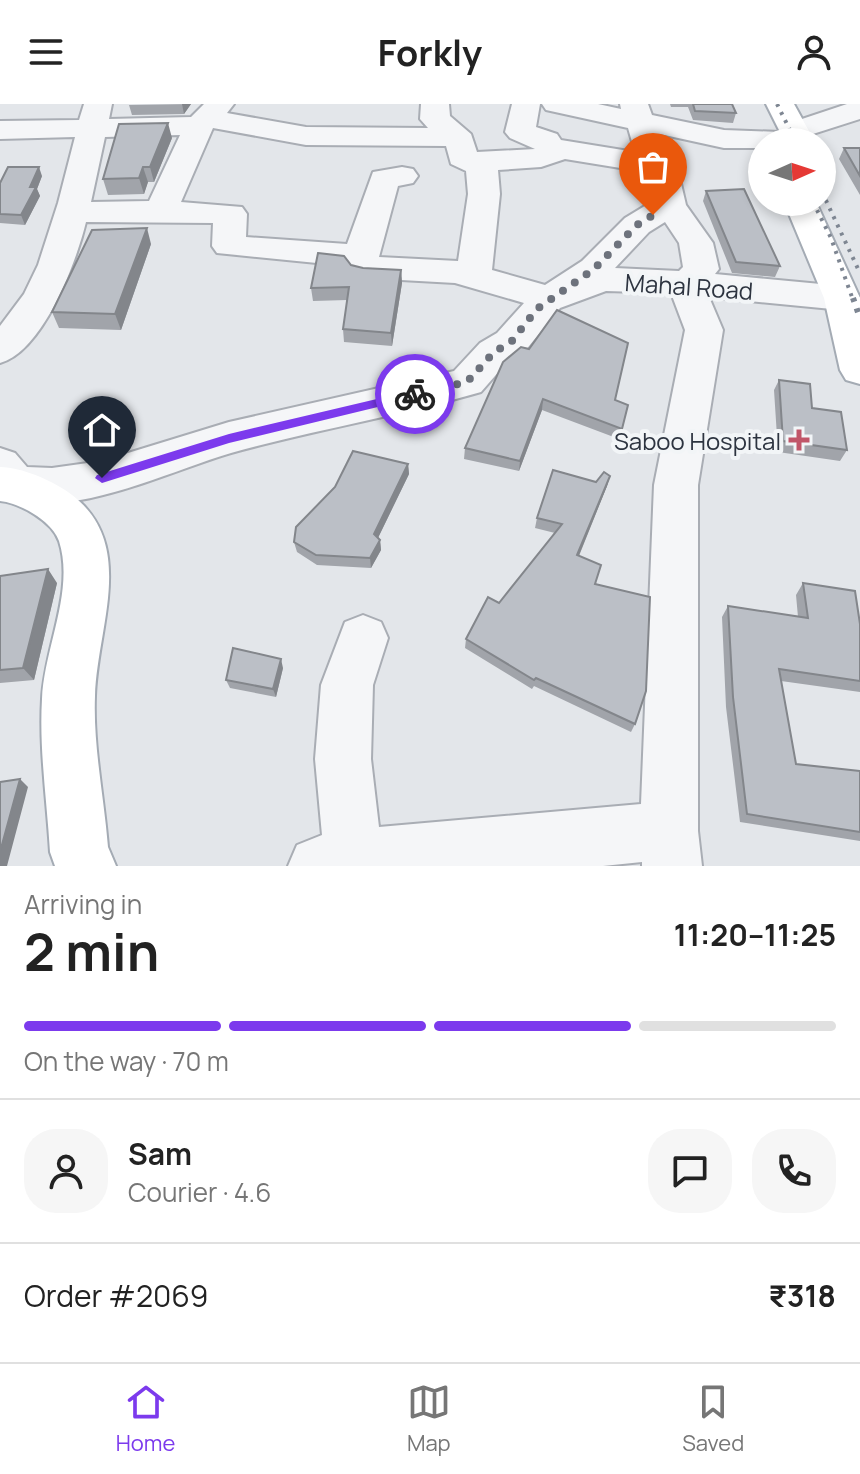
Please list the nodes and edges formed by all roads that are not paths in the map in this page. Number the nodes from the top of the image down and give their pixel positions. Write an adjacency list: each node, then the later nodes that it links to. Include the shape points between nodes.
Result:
1 (435, 104): 14 (street, via 435,119)
2 (526, 104): 16 (street, via 520,132 546,140)
3 (556, 104): 7 (street)
4 (754, 104): 10 (main road)
5 (780, 104): 11 (main road)
6 (860, 109): 12 (street)
7 (637, 112): 15 (street, via 724,139); 18 (street)
8 (95, 116): 9 (street); 13 (street); 22 (street)
9 (209, 116): 14 (street, via 306,136); 21 (street, via 168,190)
10 (776, 128)
11 (784, 128)
12 (811, 128)
13 (0, 130)
14 (457, 137): 17 (street, via 465,160)
15 (748, 139)
16 (552, 152): 17 (street, via 541,158); 18 (street, via 570,149)
17 (485, 162): 26 (street)
18 (655, 164): 20 (street, via 662,171)
19 (402, 176): 25 (street, via 384,179)
20 (670, 205): 27 (street, via 696,243 701,269); 29 (street, via 637,225 594,269)
21 (163, 211): 22 (street); 25 (street, via 230,214 229,246)
22 (73, 212): 30 (street, via 58,264 25,325)
23 (809, 216): 28 (main road)
24 (831, 216): 28 (main road)
25 (361, 256): 26 (street, via 365,267)
26 (473, 277): 29 (street)
27 (686, 285): 28 (street, Mahal Road); 29 (street, Mahal Road, via 602,280); 34 (street, via 704,330 676,485)
28 (854, 288): 31 (main road)
29 (547, 300): 32 (street, Mahal Road, via 467,382 229,438 102,478 52,485)
30 (0, 350)
31 (860, 370)
32 (4, 478): 36 (main road, via 53,504 72,520 81,537 86,576 68,695 79,852)
33 (363, 638): 35 (street, via 347,685)
34 (670, 848): 35 (street)
35 (336, 862)
36 (86, 866)

